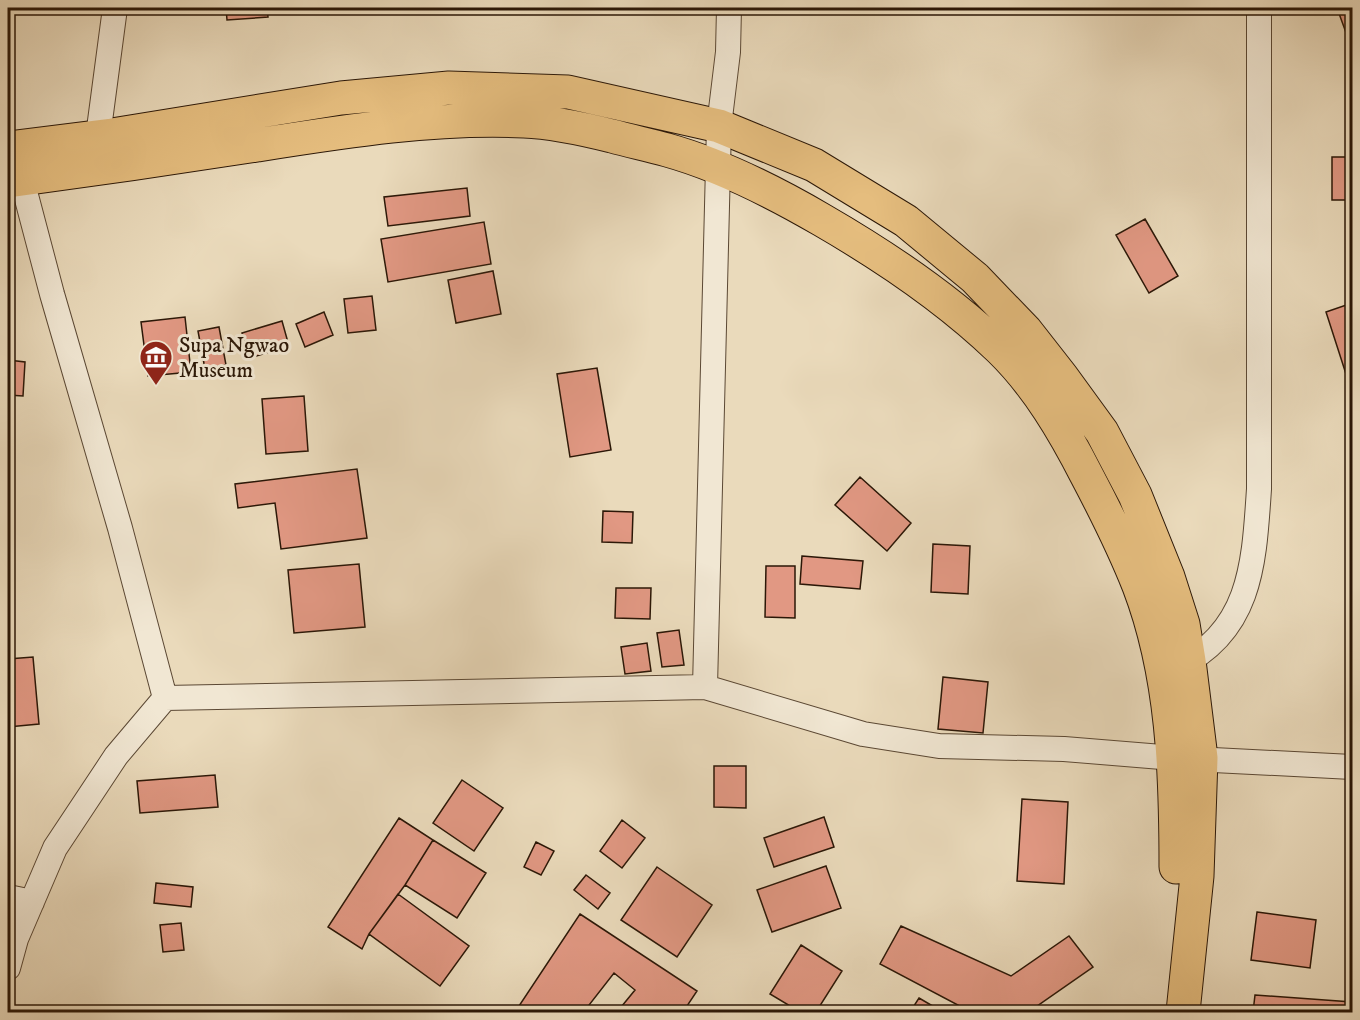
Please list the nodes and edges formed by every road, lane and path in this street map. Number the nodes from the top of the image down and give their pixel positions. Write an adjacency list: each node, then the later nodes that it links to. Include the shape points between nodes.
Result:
1 (115, 8): 5 (street)
2 (729, 8): 4 (street)
3 (1259, 8): 9 (street, via 1259,489 1254,555 1239,608 1218,639)
4 (719, 126): 5 (main road, via 568,92 449,88 341,98); 7 (street); 9 (main road, via 814,165 906,221 975,278 1026,331 1101,432 1135,495 1183,624)
5 (98, 136): 6 (main road)
6 (11, 148): 8 (street)
7 (718, 168): 8 (main road, via 668,150 586,130 526,121 447,122 372,127); 9 (main road, via 794,204 883,256 951,306 1002,351 1044,401 1077,455); 10 (street)
8 (14, 180): 11 (street, via 52,294)
9 (1176, 667): 12 (main road)
10 (705, 687): 11 (street); 12 (street, via 863,734 939,746 1064,749)
11 (165, 698): 15 (street, via 116,756 55,848)
12 (1187, 758): 13 (street); 17 (main road); 18 (main road, via 1200,808)
13 (1353, 767)
14 (8, 897): 15 (street)
15 (32, 902): 16 (street)
16 (8, 968)
17 (1168, 1012)
18 (1183, 1012)

